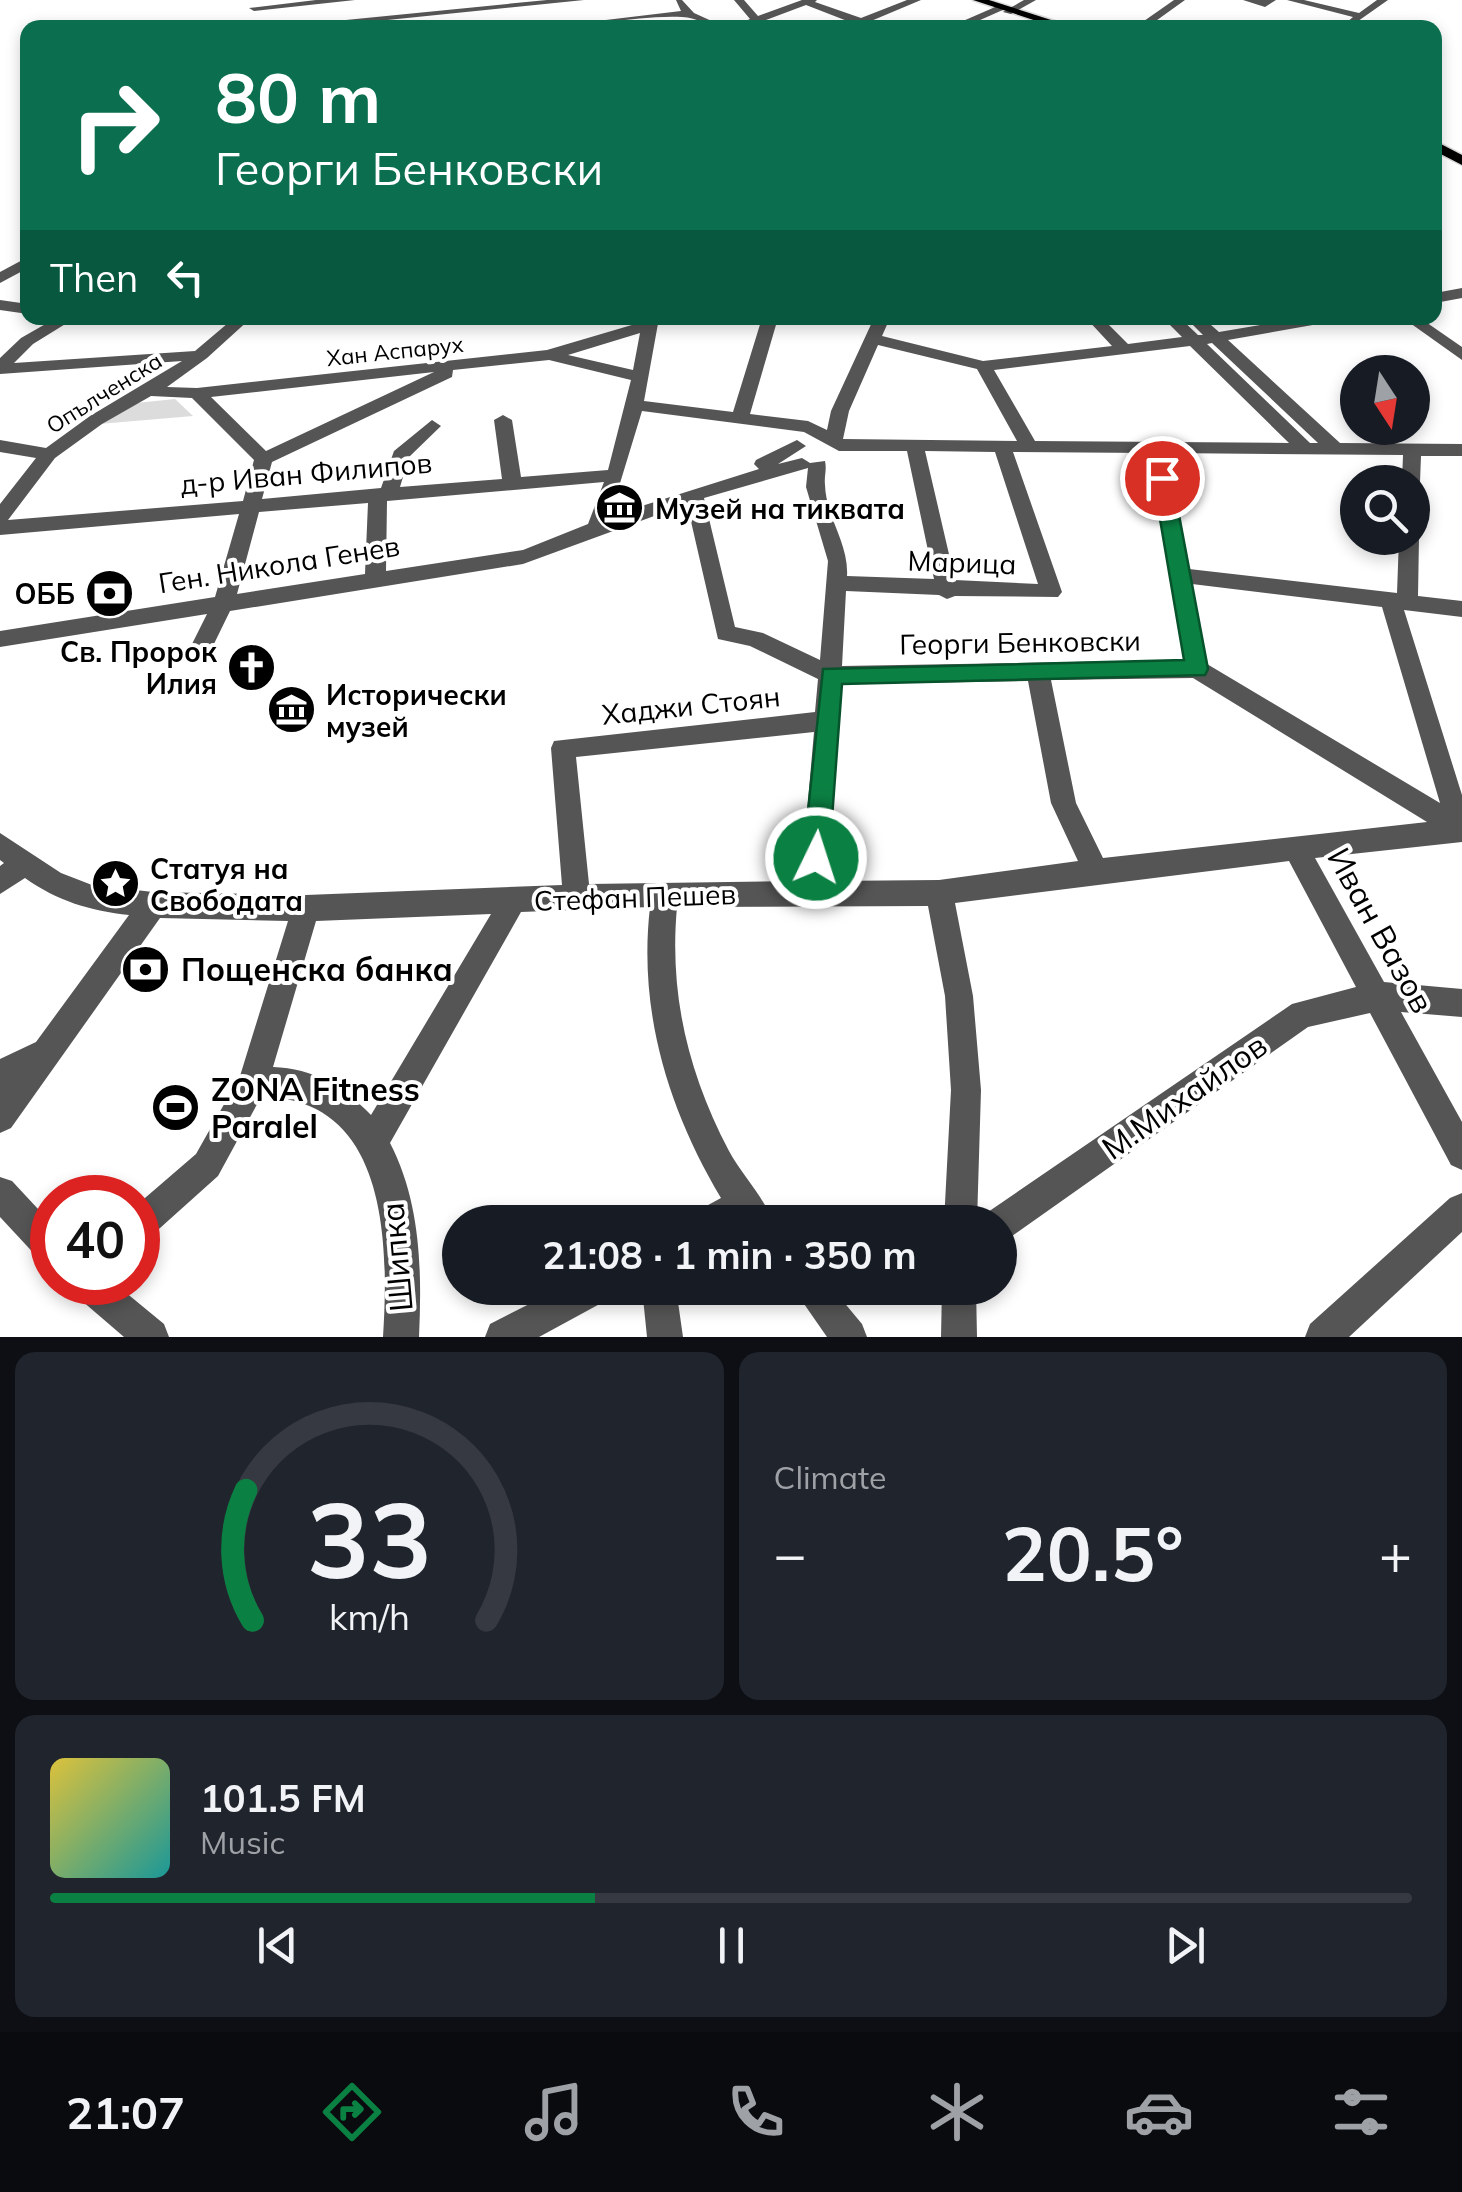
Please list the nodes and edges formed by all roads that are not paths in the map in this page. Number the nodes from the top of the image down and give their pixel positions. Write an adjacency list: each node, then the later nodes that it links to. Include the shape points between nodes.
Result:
1 (350, 0): 16 (street)
2 (579, 0): 15 (street)
3 (678, 0): 19 (street)
4 (739, 0): 26 (street)
5 (916, 0): 28 (street)
6 (968, 0): 17 (main road)
7 (978, 0): 17 (main road)
8 (1031, 0): 17 (street)
9 (1180, 0): 31 (street)
10 (1248, 0): 11 (street)
11 (1271, 0)
12 (1292, 0): 20 (street)
13 (1383, 0): 20 (street)
14 (808, 1): 26 (street); 27 (street)
15 (486, 4): 21 (street)
16 (253, 9)
17 (1005, 9): 29 (street); 30 (main road)
18 (648, 13): 19 (street); 22 (street); 23 (street)
19 (684, 14): 24 (street); 25 (street)
20 (1360, 16): 32 (street)
21 (377, 20)
22 (599, 20)
23 (654, 20)
24 (696, 20)
25 (700, 20)
26 (756, 20)
27 (858, 20)
28 (864, 20)
29 (974, 20)
30 (1037, 20)
31 (1150, 20)
32 (1355, 20)
33 (55, 325): 52 (street)
34 (235, 325): 49 (street, Опълченска)
35 (638, 325): 48 (street)
36 (649, 325): 54 (street)
37 (768, 325): 59 (street)
38 (879, 325): 45 (street)
39 (1101, 325): 47 (street)
40 (1178, 325): 46 (street)
41 (1201, 325): 44 (street)
42 (1286, 325): 44 (street)
43 (1421, 325): 50 (street)
44 (1215, 338): 46 (street); 69 (street)
45 (873, 339): 51 (street); 58 (street)
46 (1194, 340): 47 (street); 70 (street)
47 (1123, 348): 51 (street)
48 (549, 354): 53 (street, Хан Аспарух); 54 (street, Хан Аспарух)
49 (204, 355): 52 (street); 55 (street, Опълченска)
50 (1462, 355)
51 (983, 366): 67 (street)
52 (0, 368)
53 (456, 368): 56 (street, Хан Аспарух); 74 (street)
54 (640, 377): 57 (street)
55 (152, 391): 56 (street, Хан Аспарух); 73 (street, Опълченска)
56 (197, 393): 74 (street)
57 (635, 405): 59 (street); 76 (street)
58 (840, 411): 63 (street); 64 (street, via 854,430)
59 (740, 418): 63 (street, via 808,427)
60 (502, 420): 77 (street)
61 (432, 426): 78 (street, via 400,455)
62 (0, 446): 73 (street)
63 (818, 446): 64 (street); 79 (street, Ген. Никола Генев); 87 (street, via 816,487 838,562)
64 (884, 446): 65 (street)
65 (916, 446): 66 (street); 88 (street)
66 (1002, 446): 67 (street); 88 (street, Марица, via 1051,592)
67 (1030, 447): 68 (street)
68 (1156, 448): 70 (street); 85 (street)
69 (1334, 448): 70 (street); 71 (street)
70 (1306, 449)
71 (1412, 450): 72 (street); 75 (street)
72 (1462, 450)
73 (49, 454): 81 (street, Опълченска)
74 (264, 459): 80 (street)
75 (1412, 465)
76 (616, 475): 77 (street, д-р Иван Филипов); 83 (street)
77 (512, 483): 78 (street, д-р Иван Филипов)
78 (383, 493): 80 (street, д-р Иван Филипов); 86 (street)
79 (694, 494): 83 (street, Ген. Никола Генев); 96 (street, Георги Бенковски, via 726,633 755,639)
80 (250, 505): 82 (street, д-р Иван Филипов); 90 (street)
81 (0, 517)
82 (0, 528)
83 (596, 528): 86 (street, Ген. Никола Генев, via 523,557)
84 (1406, 555): 89 (street)
85 (1180, 574): 89 (street); 94 (street)
86 (375, 579): 90 (street, Ген. Никола Генев)
87 (837, 583): 88 (street, Марица); 96 (street)
88 (947, 591)
89 (1399, 601): 91 (street); 98 (street)
90 (224, 602): 92 (street, Ген. Никола Генев); 93 (street)
91 (1462, 609)
92 (0, 639)
93 (203, 644)
94 (1197, 669): 95 (street, Георги Бенковски); 98 (street)
95 (1038, 672): 96 (street, Георги Бенковски); 102 (street, via 1064,803)
96 (831, 675): 97 (street)
97 (826, 721): 104 (street); 107 (street, Хаджи Стоян, via 563,748)
98 (1461, 830): 100 (street, Стефан Пешев)
99 (0, 845): 101 (street, Стефан Пешев)
100 (1294, 847): 102 (street, Стефан Пешев); 111 (street, Иван Вазов)
101 (23, 863): 103 (street); 109 (street, Стефан Пешев, via 92,898)
102 (1096, 871): 106 (street, Стефан Пешев)
103 (0, 882)
104 (814, 892): 105 (street, Стефан Пешев); 106 (street, Стефан Пешев)
105 (665, 894): 107 (street, Стефан Пешев); 120 (street, via 659,964 667,1026 701,1127)
106 (939, 894): 121 (street, via 959,996 966,1090)
107 (577, 898): 108 (street, Стефан Пешев)
108 (513, 901): 110 (street, Стефан Пешев); 117 (street)
109 (152, 905): 110 (street, Стефан Пешев); 113 (street)
110 (306, 908): 115 (street)
111 (1379, 996): 112 (street, М.Михайлов); 118 (street, Иван Вазов); 124 (street, М.Михайлов, via 1302,1014)
112 (1462, 1004)
113 (46, 1053): 114 (street); 116 (street)
114 (0, 1075)
115 (253, 1082): 117 (street, via 306,1086 357,1119); 122 (street, via 207,1165)
116 (0, 1117)
117 (374, 1140): 132 (street, Шипка, via 399,1228)
118 (1462, 1154)
119 (0, 1193): 125 (street)
120 (745, 1205)
121 (962, 1205)
122 (160, 1207)
123 (1462, 1210): 137 (street)
124 (1017, 1212)
125 (30, 1225)
126 (113, 1305): 131 (street)
127 (563, 1305): 133 (street)
128 (661, 1305): 134 (street)
129 (824, 1305): 135 (street)
130 (959, 1305): 136 (street)
131 (151, 1337)
132 (401, 1337)
133 (503, 1337)
134 (664, 1337)
135 (850, 1337)
136 (958, 1337)
137 (1323, 1337)

